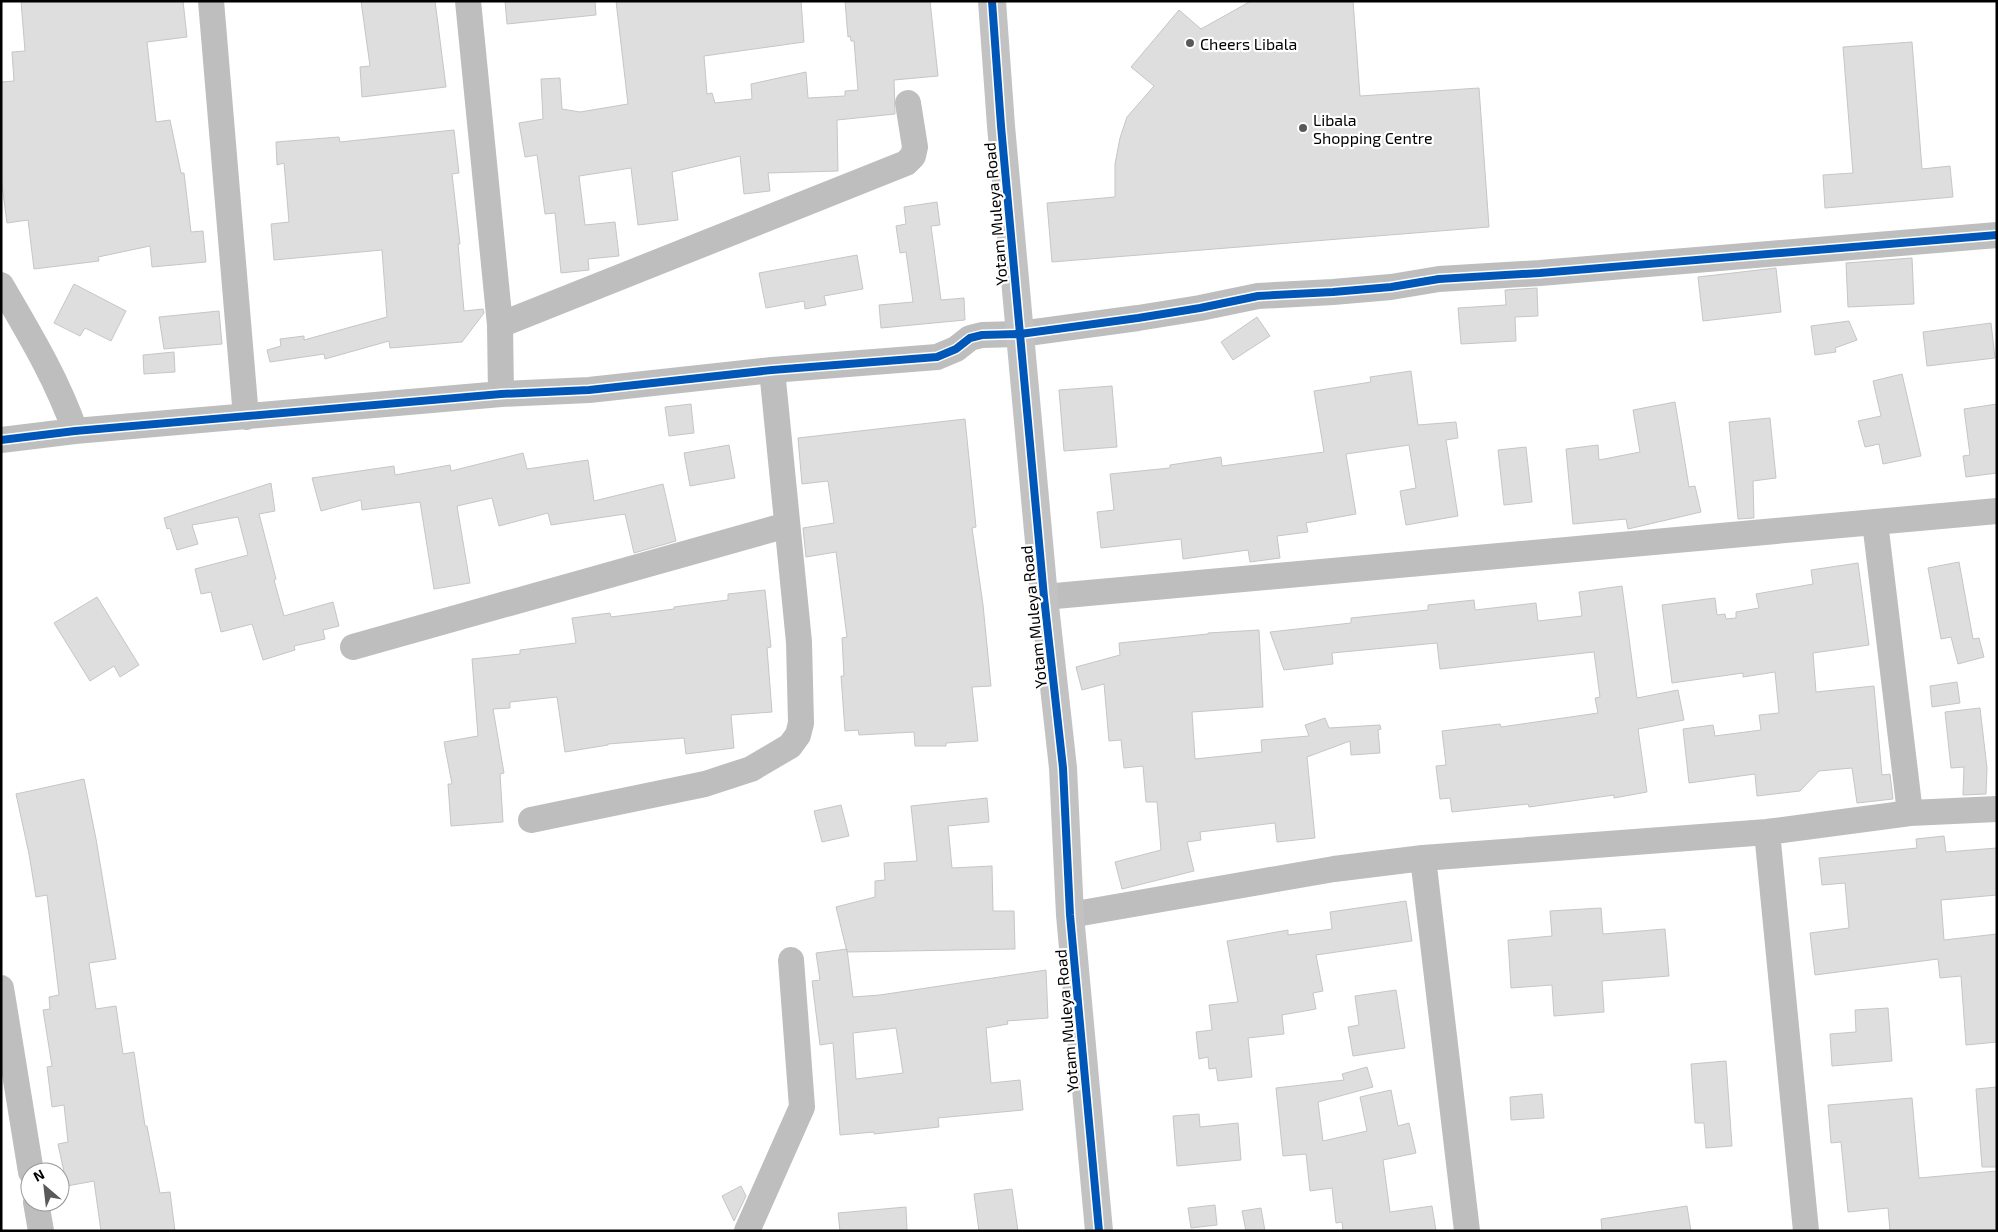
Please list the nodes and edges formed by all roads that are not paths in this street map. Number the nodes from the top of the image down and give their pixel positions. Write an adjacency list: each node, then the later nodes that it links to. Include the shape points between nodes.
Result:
1 (211, 1): 11 (street)
2 (468, 1): 7 (street)
3 (992, 1): 8 (street, Yotam Muleya Road)
4 (908, 104): 7 (street, via 915,147 913,156 906,163)
5 (1997, 235): 8 (street, via 1258,296 1200,308)
6 (1, 285): 12 (street, via 47,365)
7 (500, 325): 10 (street)
8 (1020, 334): 9 (street, via 976,336 937,357); 17 (street, Yotam Muleya Road)
9 (772, 370): 10 (street, via 589,390); 16 (street)
10 (501, 394): 11 (street)
11 (246, 417): 12 (street)
12 (75, 431): 13 (street)
13 (1, 440)
14 (1997, 511): 15 (street)
15 (1875, 522): 17 (street); 20 (street)
16 (787, 525): 18 (street); 21 (street, via 799,642 802,723 790,746 751,769 706,784)
17 (1044, 597): 24 (street, Yotam Muleya Road, via 1063,768)
18 (353, 647)
19 (1997, 809): 20 (street)
20 (1910, 813): 22 (street)
21 (531, 820)
22 (1767, 832): 23 (street); 33 (street)
23 (1423, 858): 24 (street, via 1334,869); 32 (street)
24 (1070, 915): 31 (street, Yotam Muleya Road)
25 (791, 960): 30 (street, via 802,1107)
26 (1, 988): 27 (street)
27 (29, 1162)
28 (38, 1212): 29 (street)
29 (41, 1231)
30 (747, 1231)
31 (1099, 1231)
32 (1467, 1231)
33 (1806, 1231)

